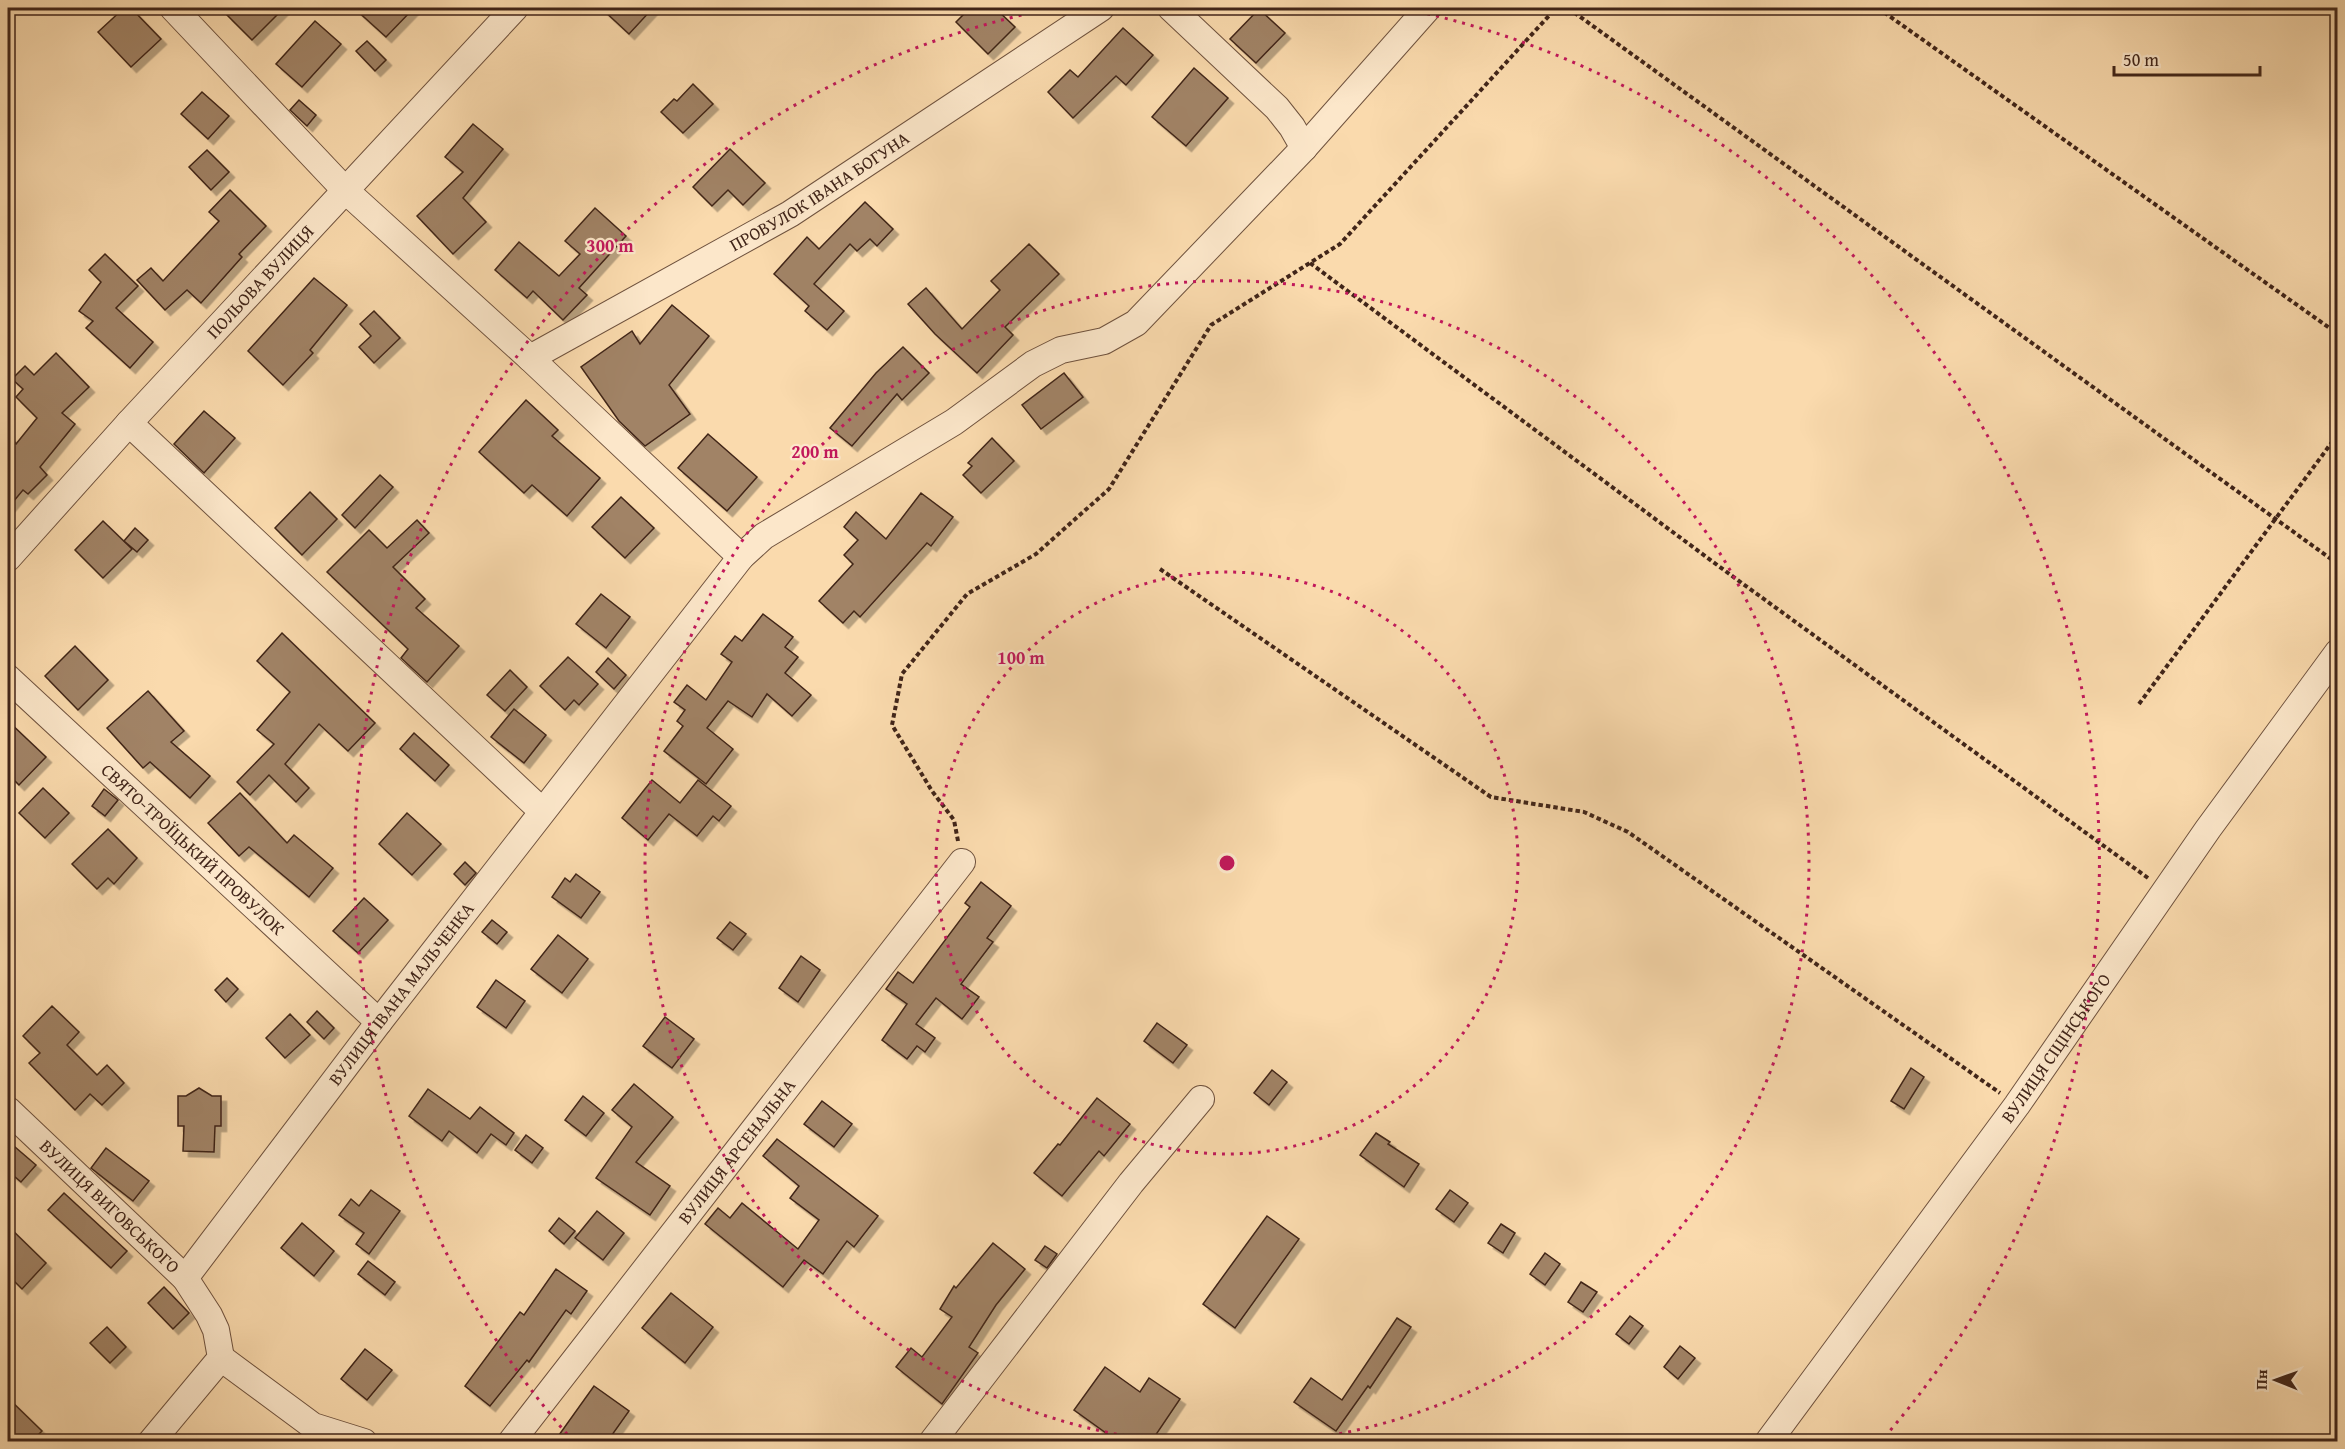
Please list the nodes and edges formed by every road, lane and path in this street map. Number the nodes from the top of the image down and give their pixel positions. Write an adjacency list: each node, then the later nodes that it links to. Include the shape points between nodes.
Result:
1 (173, 8): 10 (street)
2 (515, 8): 10 (street, ПОЛЬОВА ВУЛИЦЯ)
3 (1101, 8): 13 (street, ПРОВУЛОК ІВАНА БОГУНА, via 790,214)
4 (1170, 8): 9 (street, via 1277,108)
5 (1428, 8): 9 (street, ВУЛИЦЯ ІВАНА МАЛЬЧЕНКА)
6 (1556, 8): 11 (path, via 1340,244)
7 (1568, 8): 16 (path)
8 (1878, 8): 12 (path)
9 (1304, 148): 17 (street, ВУЛИЦЯ ІВАНА МАЛЬЧЕНКА, via 1136,323 1104,341 1061,350 1032,364 954,422 764,536)
10 (346, 191): 13 (street); 14 (street, ПОЛЬОВА ВУЛИЦЯ)
11 (1310, 262): 25 (path, via 1211,326 1109,489 1036,554 967,594 902,674 892,725 954,820); 26 (path)
12 (2337, 334)
13 (530, 358): 17 (street)
14 (129, 423): 18 (street, ПОЛЬОВА ВУЛИЦЯ); 24 (street)
15 (2337, 434): 16 (path)
16 (2276, 519): 19 (path); 23 (path)
17 (741, 557): 24 (street, ВУЛИЦЯ ІВАНА МАЛЬЧЕНКА)
18 (8, 558)
19 (2337, 564)
20 (1160, 569): 29 (path, via 1491,797 1584,812 1628,832)
21 (2337, 652): 26 (street, ВУЛИЦЯ СІЦІНСЬКОГО)
22 (8, 678): 27 (street, СВЯТО-ТРОЇЦЬКИЙ ПРОВУЛОК)
23 (2139, 705)
24 (542, 811): 27 (street, ВУЛИЦЯ ІВАНА МАЛЬЧЕНКА)
25 (962, 862): 35 (street, ВУЛИЦЯ АРСЕНАЛЬНА)
26 (2165, 891): 29 (street, ВУЛИЦЯ СІЦІНСЬКОГО)
27 (379, 1022): 31 (street, ВУЛИЦЯ ІВАНА МАЛЬЧЕНКА)
28 (1201, 1099): 36 (street, via 1131,1183)
29 (2018, 1106): 37 (street, ВУЛИЦЯ СІЦІНСЬКОГО)
30 (8, 1110): 31 (street, ВУЛИЦЯ ВИГОВСЬКОГО)
31 (185, 1278): 32 (street, via 216,1330)
32 (220, 1358): 33 (street); 34 (street, via 313,1426)
33 (151, 1442)
34 (364, 1442)
35 (510, 1442)
36 (932, 1442)
37 (1768, 1442)

